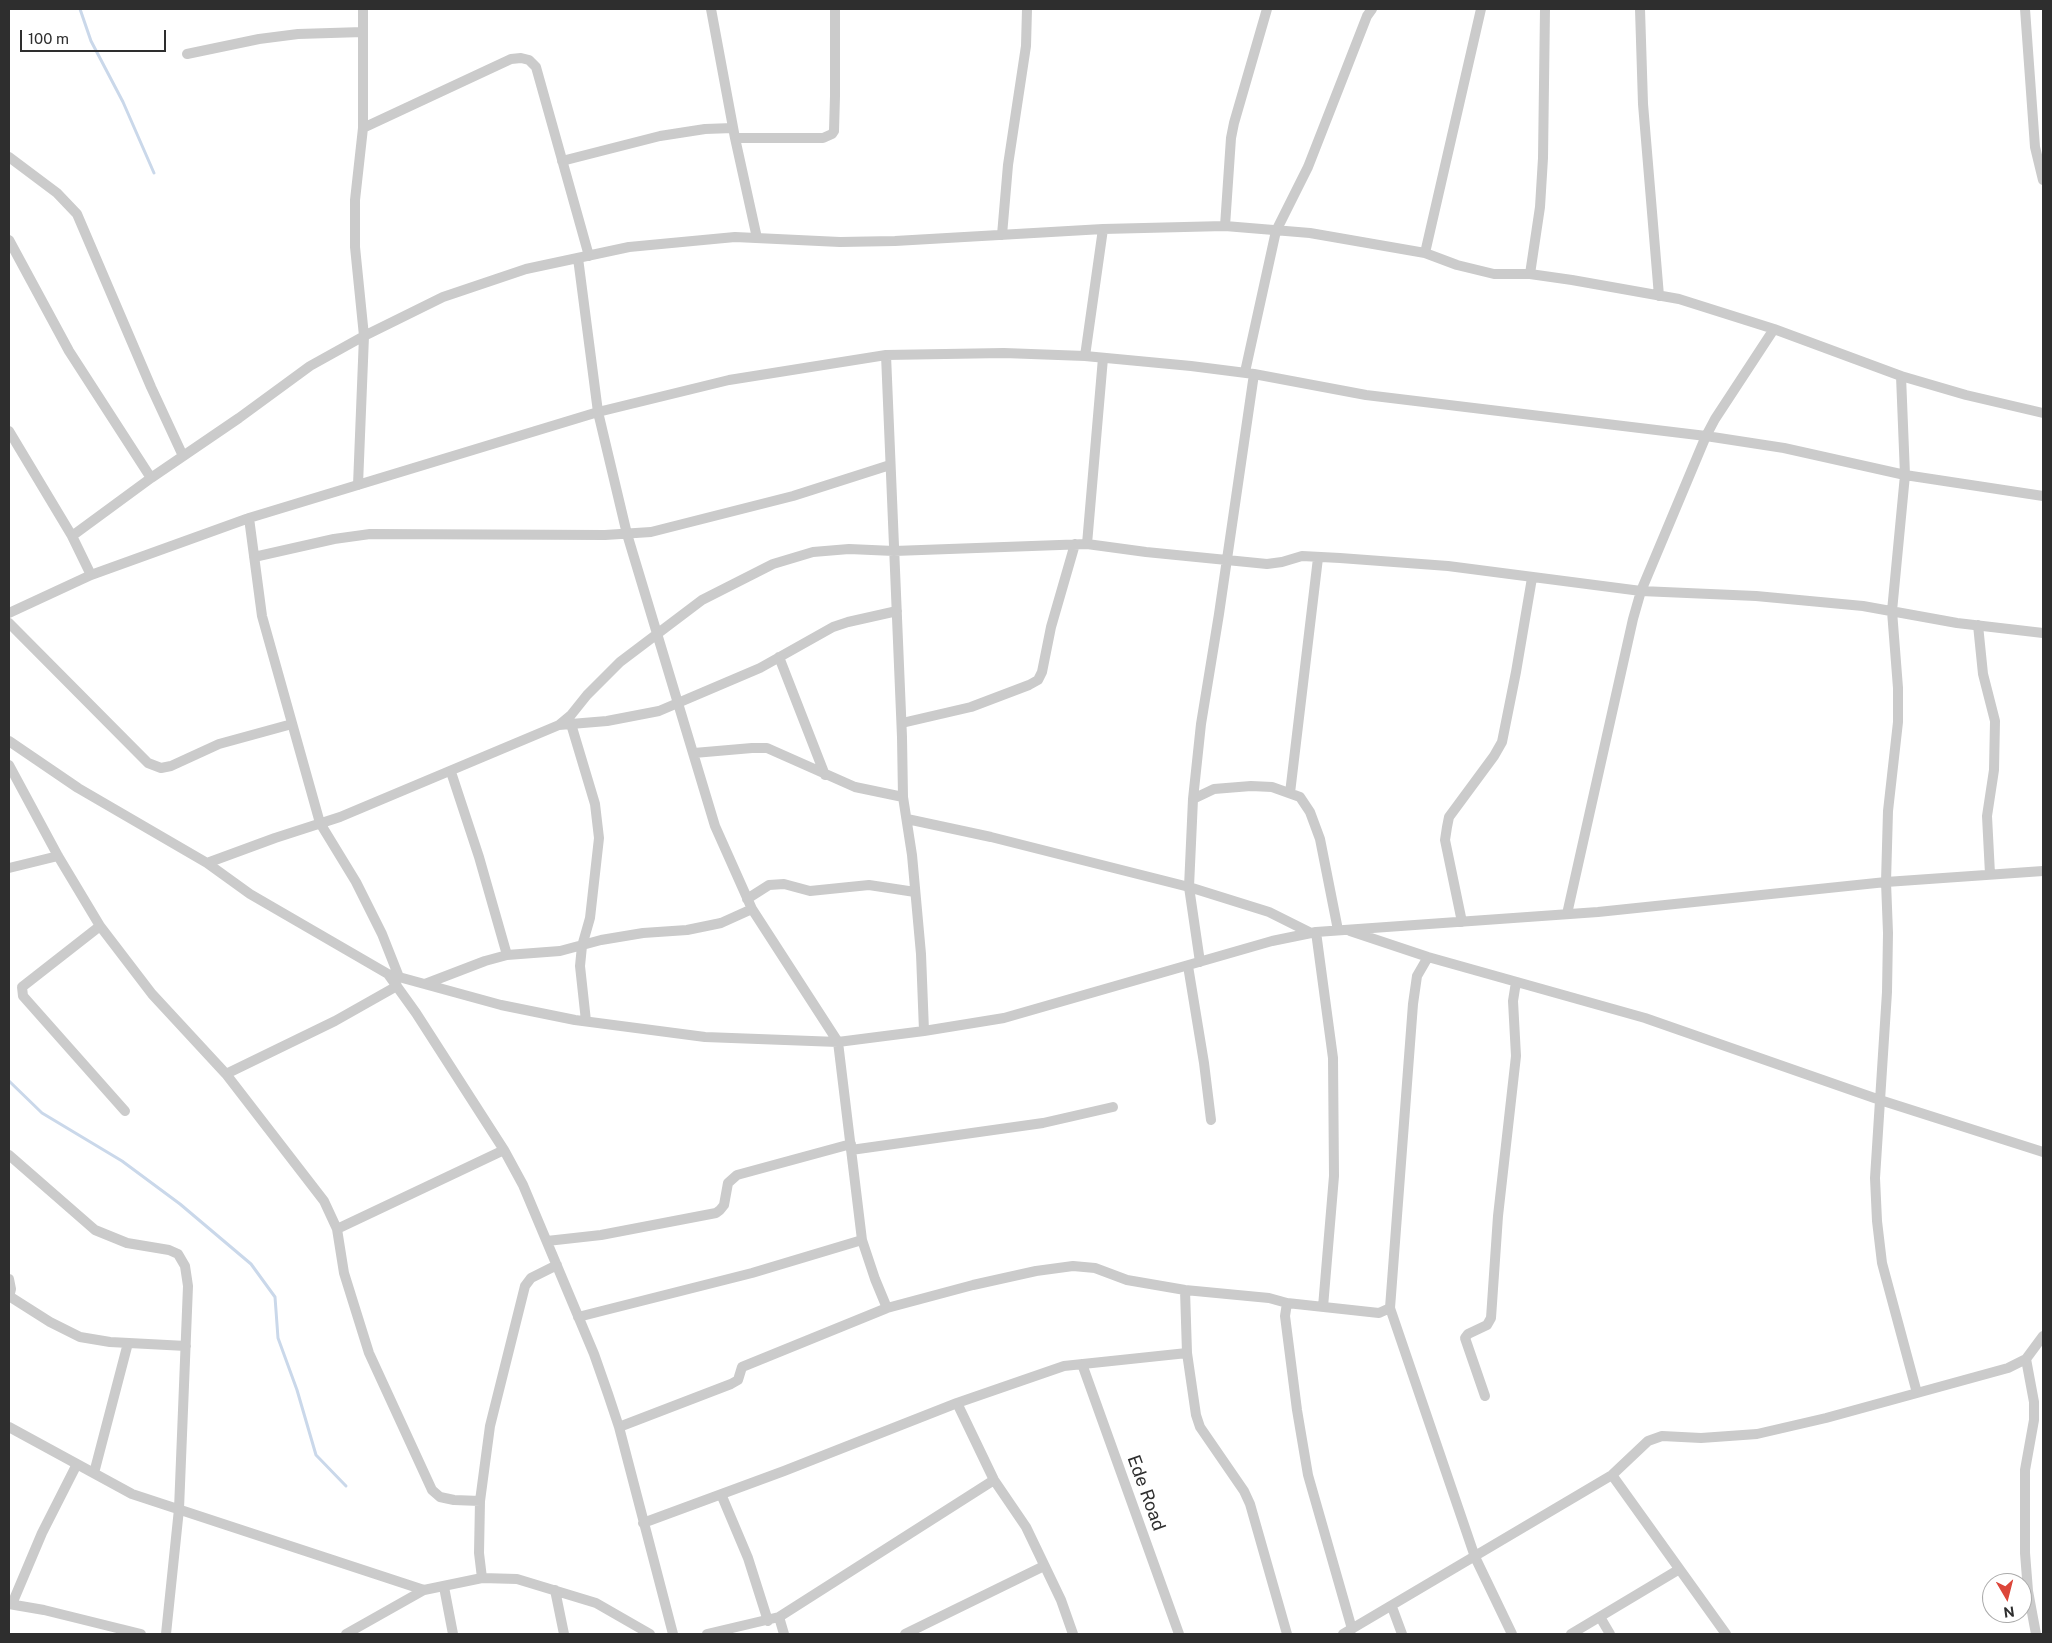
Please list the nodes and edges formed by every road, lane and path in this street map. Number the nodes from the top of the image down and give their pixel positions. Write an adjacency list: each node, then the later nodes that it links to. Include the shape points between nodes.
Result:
1 (363, 9): 11 (street)
2 (711, 9): 14 (street)
3 (835, 9): 14 (street, via 832,134 823,138)
4 (1027, 9): 21 (street, via 1026,46 1008,165)
5 (1267, 9): 18 (street, via 1231,138)
6 (1372, 9): 20 (street, via 1308,167)
7 (1481, 9): 24 (street)
8 (1545, 9): 27 (street, via 1540,207)
9 (1640, 9): 28 (street, via 1643,104)
10 (2025, 9): 17 (street, via 2035,147)
11 (363, 32): 12 (street, via 298,34); 13 (street)
12 (187, 54)
13 (363, 128): 16 (street, via 511,59 521,58 536,67); 30 (street, via 355,200 355,247)
14 (734, 133): 16 (street, via 706,129 660,136); 22 (street)
15 (9, 157): 40 (street, via 77,214)
16 (562, 161): 25 (street)
17 (2043, 180)
18 (1225, 226): 19 (street); 20 (street)
19 (1103, 229): 21 (street); 32 (street)
20 (1276, 231): 24 (street, via 1310,233); 34 (street)
21 (1002, 235): 22 (street, via 849,242)
22 (757, 238): 25 (street, via 735,237 630,247)
23 (9, 240): 43 (street, via 69,351)
24 (1425, 253): 27 (street, via 1494,274)
25 (589, 256): 26 (street)
26 (578, 258): 30 (street, via 526,269 443,297); 36 (street)
27 (1530, 274): 28 (street)
28 (1659, 296): 29 (street, via 1679,299)
29 (1774, 330): 35 (street); 39 (street)
30 (364, 336): 40 (street, via 310,366); 44 (street)
31 (886, 355): 32 (street, via 1004,353); 36 (street, via 728,380); 41 (street)
32 (1085, 356): 33 (street)
33 (1102, 358): 34 (street); 50 (street)
34 (1249, 373): 39 (street, via 1366,395); 54 (street)
35 (1901, 376): 37 (street); 42 (street)
36 (598, 412): 44 (street); 47 (street)
37 (2043, 413)
38 (9, 431): 48 (street)
39 (1706, 436): 42 (street, via 1784,448); 57 (street)
40 (183, 456): 43 (street)
41 (890, 465): 47 (street, via 793,496 651,532); 51 (street)
42 (1906, 475): 45 (street); 59 (street)
43 (151, 478): 48 (street)
44 (358, 485): 46 (street)
45 (2043, 496)
46 (249, 518): 52 (street); 55 (street)
47 (627, 534): 52 (street, via 370,534); 63 (street)
48 (72, 536): 55 (street)
49 (1075, 544): 50 (street); 51 (street); 67 (street, via 1038,680 971,707)
50 (1087, 544): 54 (street)
51 (894, 551): 58 (street); 63 (street, via 813,552 773,564 702,600)
52 (254, 557): 68 (street, via 262,616)
53 (1318, 558): 54 (street, via 1302,556 1267,564); 56 (street, via 1448,566); 76 (street)
54 (1226, 560): 78 (street)
55 (92, 575): 60 (street)
56 (1532, 578): 57 (street); 91 (street, via 1502,742 1450,817 1447,827 1445,840)
57 (1641, 591): 59 (street, via 1756,596); 90 (street)
58 (897, 611): 65 (street, via 833,627); 67 (street)
59 (1892, 611): 62 (street); 86 (street, via 1898,722 1889,794)
60 (9, 613)
61 (9, 623): 68 (street, via 148,763 161,768 219,744)
62 (1978, 625): 64 (street); 85 (street, via 1983,674 1995,721 1994,770 1987,816)
63 (657, 632): 66 (street); 70 (street, via 620,662)
64 (2043, 633)
65 (779, 657): 66 (street); 75 (street)
66 (680, 702): 69 (street, via 659,711); 72 (street)
67 (902, 723): 77 (street)
68 (292, 724): 80 (street)
69 (571, 724): 70 (street); 95 (street, via 595,804 599,838 590,918)
70 (559, 725): 74 (street)
71 (9, 741): 82 (street, via 78,788)
72 (694, 753): 75 (street, via 766,748); 89 (street, via 716,826)
73 (9, 765): 81 (street)
74 (451, 772): 80 (street); 96 (street)
75 (825, 775): 77 (street, via 855,787)
76 (1290, 793): 78 (street, via 1272,787 1251,786 1214,789); 93 (street, via 1300,797 1310,812 1320,839)
77 (903, 797): 79 (street)
78 (1193, 799): 87 (street)
79 (907, 819): 87 (street); 88 (street)
80 (320, 823): 82 (street); 100 (street, via 378,925)
81 (58, 856): 83 (street); 92 (street)
82 (207, 863): 100 (street, via 250,894)
83 (9, 868)
84 (2043, 870): 85 (street)
85 (1990, 874): 86 (street)
86 (1886, 882): 90 (street); 107 (street, via 1887,992)
87 (1189, 887): 94 (street, via 1269,912); 98 (street)
88 (915, 892): 89 (street, via 869,885 810,891 784,884 768,885); 104 (street)
89 (749, 904): 95 (street, via 722,922 601,940); 105 (street)
90 (1567, 914): 91 (street)
91 (1462, 922): 93 (street)
92 (100, 926): 106 (street, via 152,994); 109 (street, via 22,987 23,996)
93 (1341, 930): 94 (street); 97 (street)
94 (1314, 932): 98 (street); 123 (street, via 1333,1058 1334,1176)
95 (582, 946): 96 (street); 103 (street, via 580,966)
96 (507, 955): 102 (street)
97 (1428, 957): 101 (street); 125 (street, via 1417,976 1413,1004)
98 (1200, 962): 99 (street)
99 (1188, 966): 104 (street, via 1004,1018); 110 (street)
100 (398, 982): 102 (street); 106 (street, via 335,1021); 112 (street)
101 (1516, 982): 107 (street, via 1645,1018); 134 (street, via 1513,1001 1516,1056 1498,1216 1491,1318 1487,1325 1465,1338)
102 (426, 984): 103 (street, via 501,1005)
103 (586, 1021): 105 (street, via 705,1037)
104 (924, 1031): 105 (street)
105 (838, 1042): 111 (street)
106 (226, 1074): 115 (street, via 324,1201)
107 (1880, 1100): 113 (street); 133 (street, via 1875,1178 1882,1263)
108 (1113, 1107): 111 (street, via 1043,1123)
109 (125, 1111)
110 (1211, 1120)
111 (851, 1147): 116 (street); 117 (street, via 737,1175 728,1183 724,1205 716,1212 601,1235)
112 (504, 1150): 115 (street); 117 (street, via 524,1185)
113 (2043, 1152)
114 (9, 1155): 129 (street, via 95,1230 127,1243 178,1254 185,1266 188,1286)
115 (337, 1229): 143 (street, via 344,1273 369,1353 432,1490 440,1497)
116 (862, 1240): 124 (street); 126 (street, via 752,1273)
117 (547, 1241): 118 (street)
118 (557, 1265): 126 (street); 143 (street, via 531,1278 524,1286 490,1426)
119 (9, 1279): 121 (street)
120 (1185, 1290): 122 (street, via 1269,1298); 124 (street, via 1126,1280 1095,1268 1073,1266 973,1285); 130 (street)
121 (9, 1297): 128 (street, via 80,1337)
122 (1287, 1303): 123 (street); 158 (street, via 1285,1316 1308,1475)
123 (1323, 1307): 125 (street, via 1380,1313)
124 (887, 1308): 137 (street, via 742,1367 738,1380 731,1384)
125 (1390, 1308): 146 (street)
126 (578, 1317): 137 (street)
127 (2043, 1336): 131 (street)
128 (128, 1343): 129 (street); 139 (street)
129 (186, 1346): 144 (street)
130 (1187, 1353): 132 (street); 171 (street, via 1196,1416 1250,1504)
131 (2026, 1359): 133 (street, via 2008,1368); 177 (street, via 2034,1420 2025,1470 2025,1553)
132 (1082, 1364): 135 (street, via 1064,1366); 170 (street, Ede Road)
133 (1917, 1393): 140 (street, via 1756,1434 1701,1438 1662,1436 1648,1441)
134 (1485, 1396)
135 (957, 1403): 141 (street); 142 (street)
136 (9, 1427): 138 (street)
137 (619, 1427): 145 (street)
138 (77, 1464): 139 (street); 153 (street)
139 (94, 1473): 144 (street, via 132,1494)
140 (1612, 1475): 146 (street); 148 (street)
141 (994, 1480): 147 (street, via 1026,1527); 155 (street)
142 (721, 1494): 145 (street); 157 (street, via 748,1558)
143 (480, 1501): 149 (street)
144 (179, 1510): 151 (street); 160 (street)
145 (643, 1523): 165 (street)
146 (1475, 1557): 154 (street); 173 (street)
147 (1044, 1566): 168 (street); 169 (street)
148 (1678, 1570): 156 (street); 176 (street)
149 (482, 1578): 150 (street); 152 (street, via 517,1579)
150 (444, 1587): 151 (street); 162 (street)
151 (424, 1590): 161 (street)
152 (555, 1590): 163 (street); 164 (street, via 596,1604)
153 (10, 1604): 159 (street)
154 (1392, 1607): 158 (street); 172 (street)
155 (779, 1617): 157 (street); 167 (street)
156 (1600, 1617): 174 (street); 175 (street)
157 (768, 1620): 166 (street)
158 (1348, 1632)
159 (141, 1634)
160 (166, 1634)
161 (346, 1634)
162 (453, 1634)
163 (564, 1634)
164 (650, 1634)
165 (673, 1634)
166 (707, 1634)
167 (784, 1634)
168 (905, 1634)
169 (1073, 1634)
170 (1179, 1634)
171 (1287, 1634)
172 (1402, 1634)
173 (1512, 1634)
174 (1571, 1634)
175 (1610, 1634)
176 (1726, 1634)
177 (2036, 1634)

